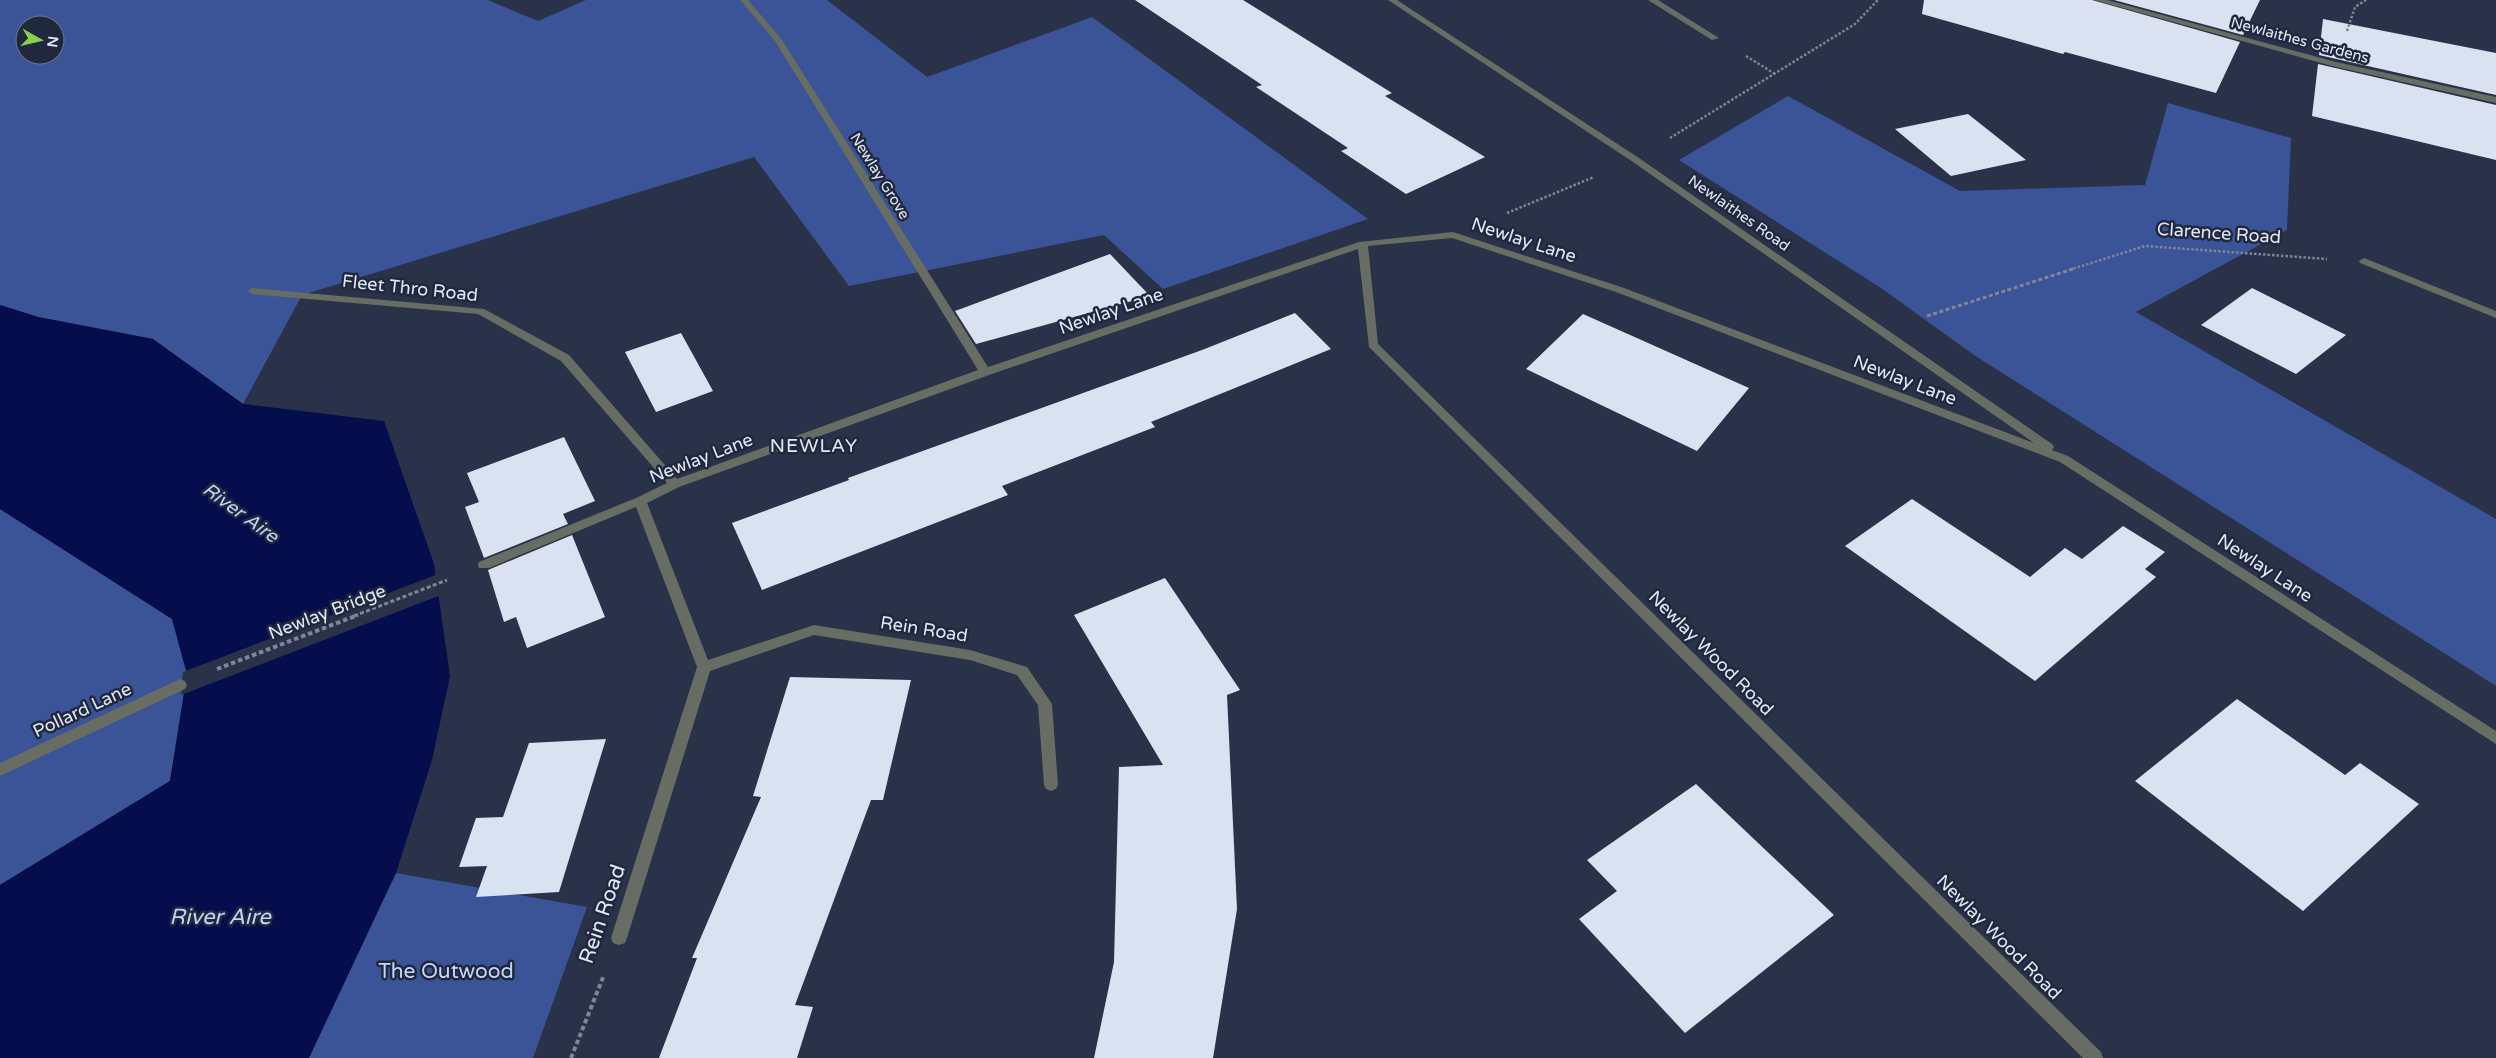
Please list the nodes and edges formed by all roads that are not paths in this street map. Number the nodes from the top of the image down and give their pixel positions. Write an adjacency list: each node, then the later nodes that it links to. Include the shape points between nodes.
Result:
1 (744, 0): 11 (street, Newlay Grove, via 778,40)
2 (1392, 0): 12 (street, Newlaithes Road, via 1636,160)
3 (1652, 0): 5 (street)
4 (2098, 0): 6 (street, Newlaithes Gardens, via 2335,64)
5 (1715, 38)
6 (2496, 100)
7 (1364, 244): 11 (street, Newlay Lane); 12 (street, Newlay Lane, via 1453,235 1620,290); 22 (street, Newlay Wood Road, via 1373,345)
8 (2364, 261): 10 (street)
9 (252, 291): 13 (street, Fleet Thro Road, via 480,311 565,358)
10 (2496, 315)
11 (985, 372): 13 (street, Newlay Lane)
12 (2064, 459): 18 (street, Newlay Lane)
13 (675, 484): 14 (street, Newlay Lane)
14 (640, 501): 15 (street, Newlay Lane); 16 (street)
15 (484, 565)
16 (704, 667): 20 (street, Rein Road, via 814,630 970,655 1022,671 1046,704); 21 (street, Rein Road)
17 (180, 685): 19 (street, Pollard Lane)
18 (2496, 738)
19 (0, 770)
20 (1051, 785)
21 (619, 938)
22 (2095, 1058)

